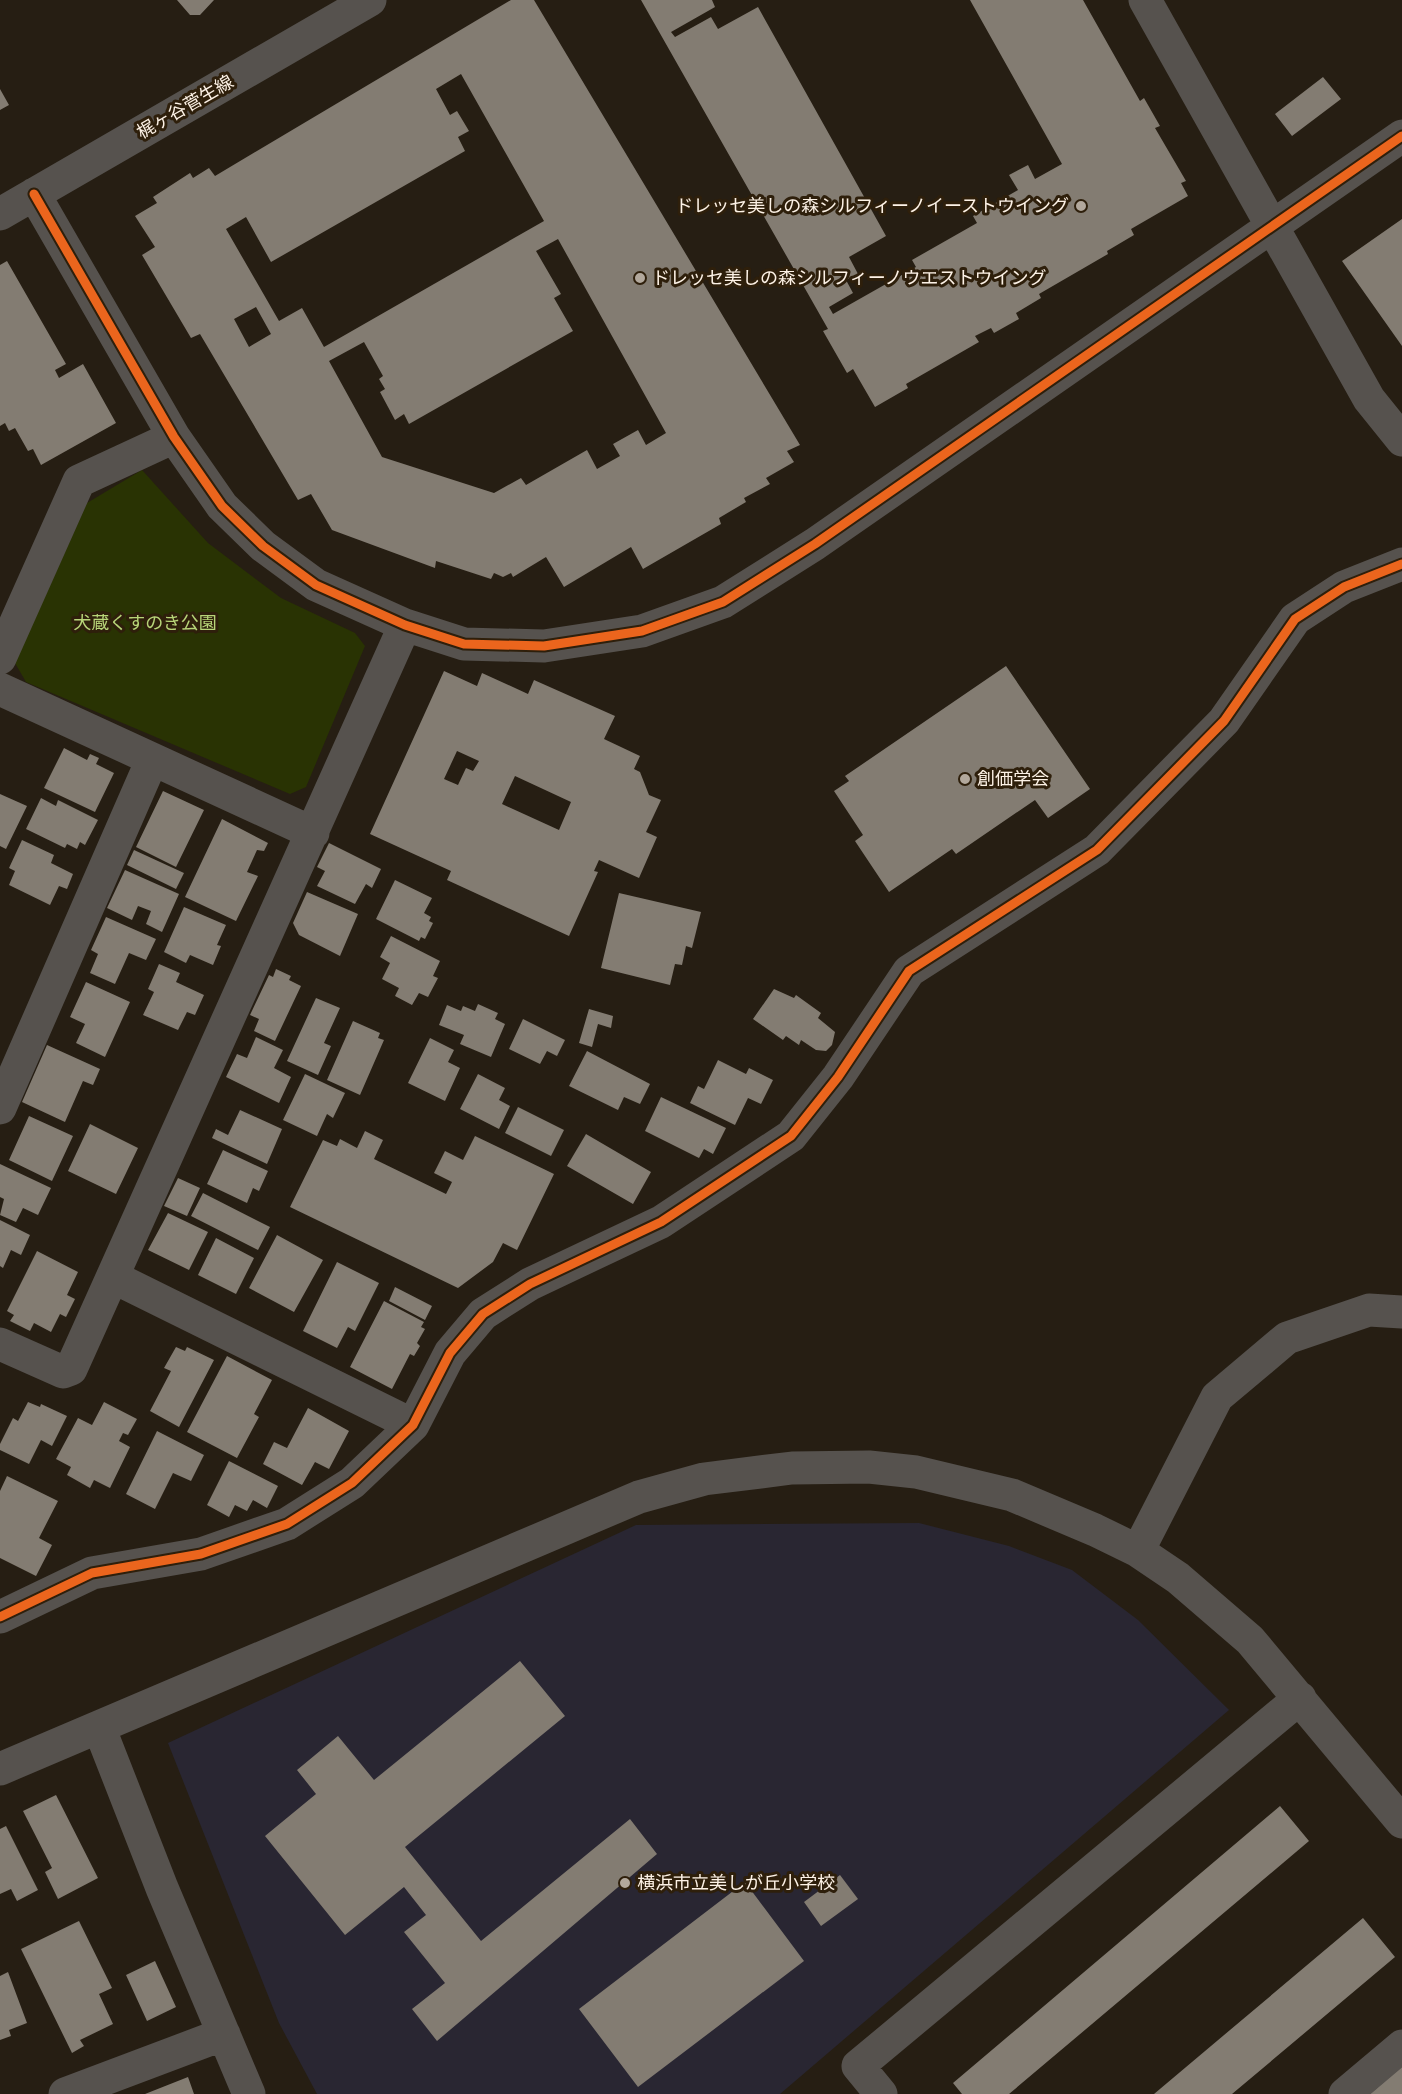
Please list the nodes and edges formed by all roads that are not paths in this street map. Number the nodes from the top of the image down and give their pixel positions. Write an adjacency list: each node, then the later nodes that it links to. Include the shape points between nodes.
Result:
1 (370, 0): 4 (street, 梶ヶ谷菅生線)
2 (1145, 0): 6 (street)
3 (1402, 136): 6 (street)
4 (34, 194): 5 (street, 梶ヶ谷菅生線); 7 (street)
5 (0, 214)
6 (1272, 227): 8 (street, via 1369,399); 10 (street, via 815,544 723,602 642,631 544,646 464,644)
7 (174, 437): 10 (street, via 222,506 263,546 316,585); 11 (street, via 79,482)
8 (1402, 440)
9 (1402, 564): 19 (street, via 1344,586 1295,619 1224,722 1097,850 909,971 838,1077 792,1136 661,1222 530,1284 483,1314 450,1353)
10 (405, 625): 14 (street)
11 (0, 658)
12 (0, 689): 13 (street)
13 (152, 760): 14 (street); 15 (street)
14 (313, 833): 16 (street)
15 (0, 1108)
16 (113, 1277): 18 (street, via 71,1369 63,1372); 19 (street)
17 (1402, 1312): 20 (street, via 1369,1310 1287,1338 1217,1397)
18 (0, 1344)
19 (413, 1425): 21 (street, via 352,1483 287,1524 201,1554 92,1574)
20 (1138, 1551): 22 (street, via 1178,1578 1250,1640); 23 (street, via 1012,1495 916,1472 869,1467 792,1468 704,1479 639,1497)
21 (0, 1617)
22 (1300, 1698): 25 (street); 30 (street, via 858,2066)
23 (99, 1727): 24 (street); 26 (street)
24 (0, 1769)
25 (1402, 1822)
26 (224, 2034): 28 (street); 29 (street)
27 (1402, 2046): 31 (street)
28 (65, 2094)
29 (249, 2094)
30 (881, 2094)
31 (1345, 2094)

